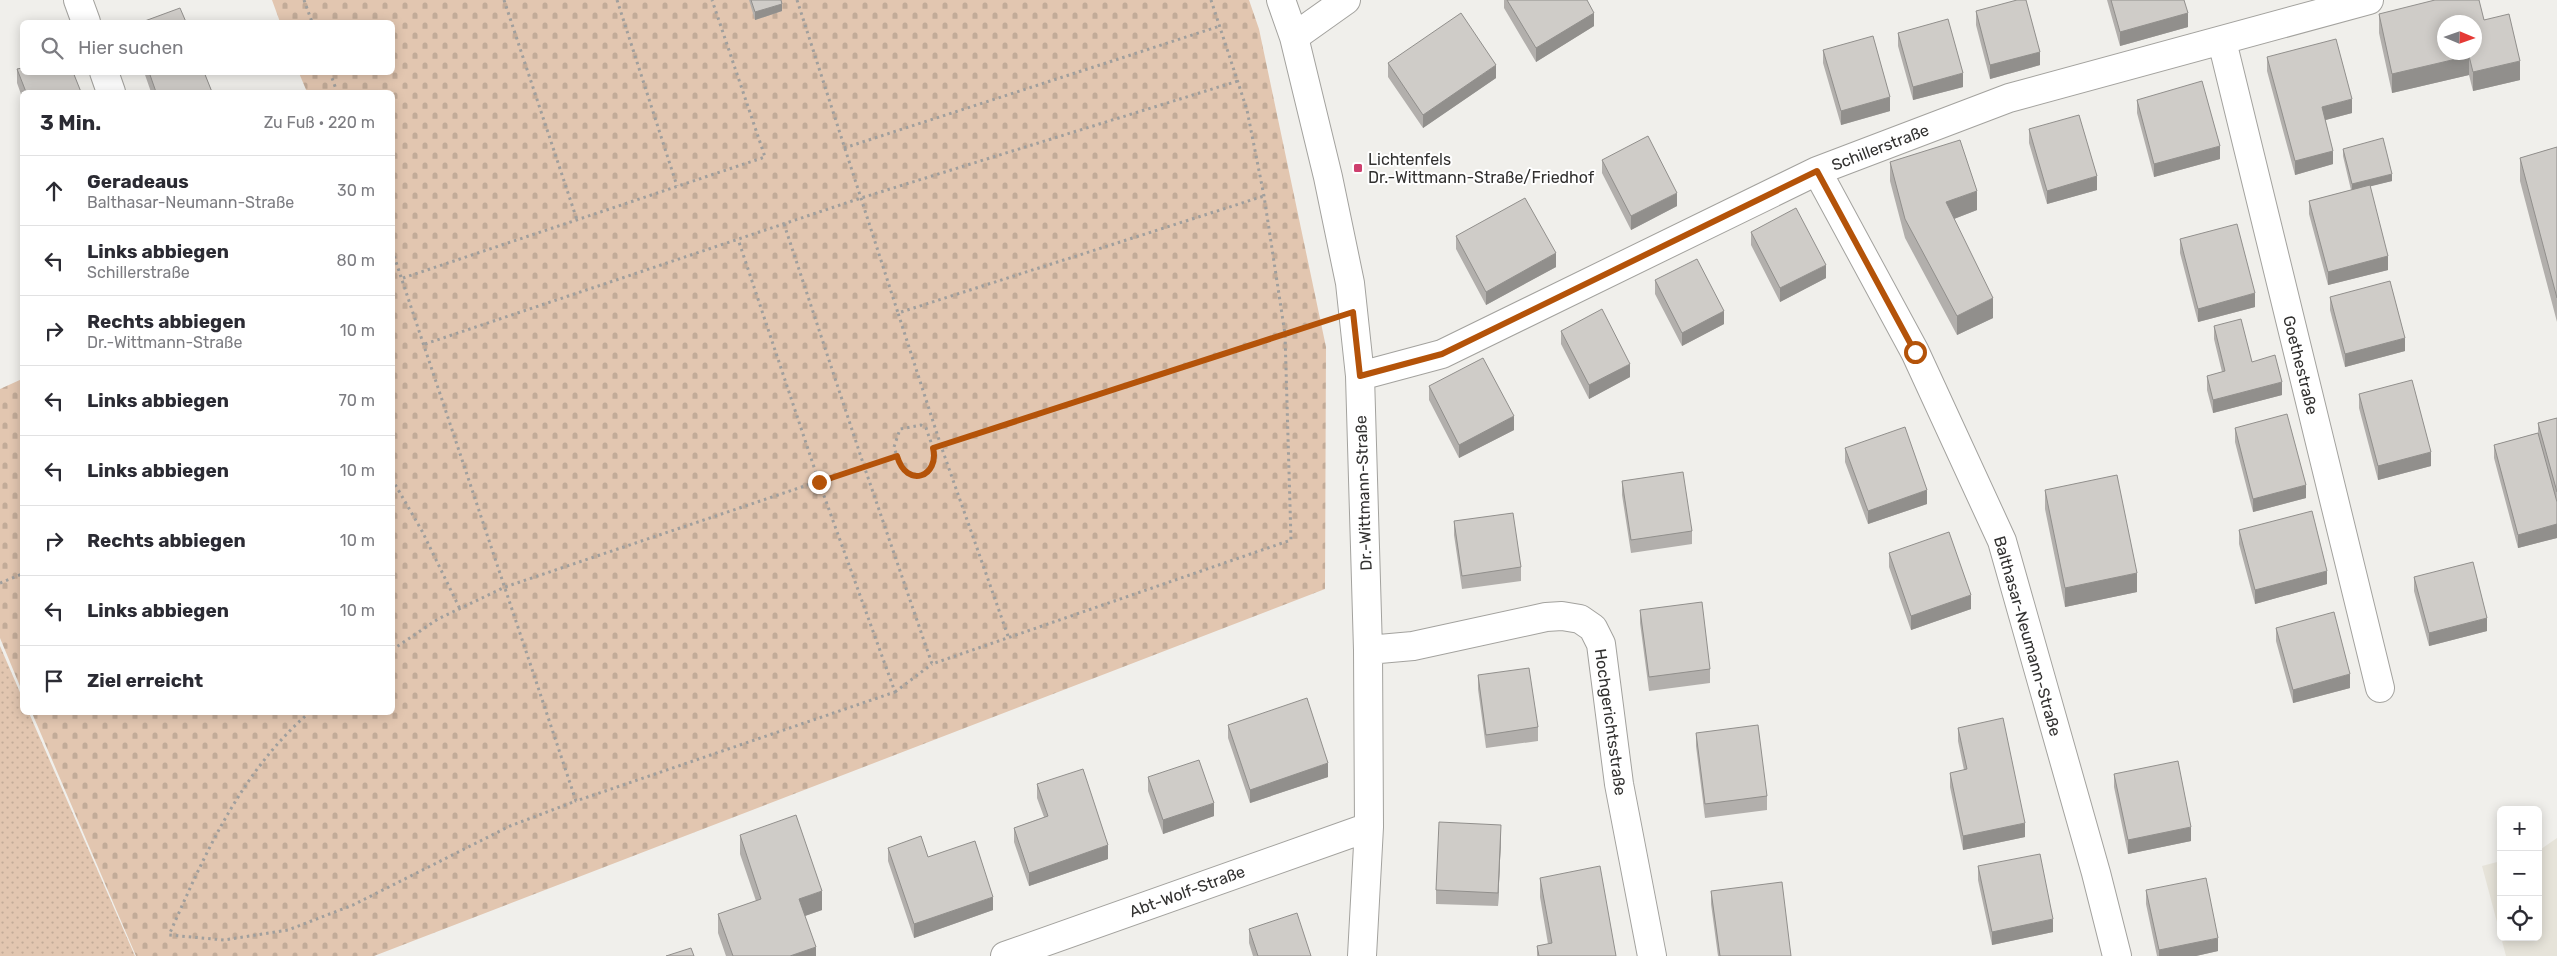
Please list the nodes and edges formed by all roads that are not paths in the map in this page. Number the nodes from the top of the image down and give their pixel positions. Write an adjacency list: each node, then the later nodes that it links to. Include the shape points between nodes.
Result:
1 (78, 0): 5 (street)
2 (1281, 0): 6 (street, Dr.-Wittmann-Straße)
3 (1346, 0): 6 (street)
4 (2368, 0): 7 (street, Schillerstraße)
5 (85, 20)
6 (1294, 37): 11 (street, Dr.-Wittmann-Straße, via 1350,283)
7 (2222, 41): 10 (street, Schillerstraße, via 2009,98); 13 (street, Goethestraße)
8 (105, 75): 9 (street)
9 (110, 90)
10 (1817, 171): 11 (street, Schillerstraße, via 1442,354); 18 (street, Balthasar-Neumann-Straße, via 1915,352 2002,541)
11 (1360, 376): 12 (street, Dr.-Wittmann-Straße)
12 (1368, 650): 14 (street, Dr.-Wittmann-Straße); 17 (street, Hochgerichtsstraße, via 1413,646 1546,617 1580,619 1593,628 1602,644 1619,784)
13 (2380, 688)
14 (1369, 827): 15 (street, Abt-Wolf-Straße); 16 (street, Dr.-Wittmann-Straße)
15 (1004, 956)
16 (1362, 956)
17 (1652, 956)
18 (2117, 956)

